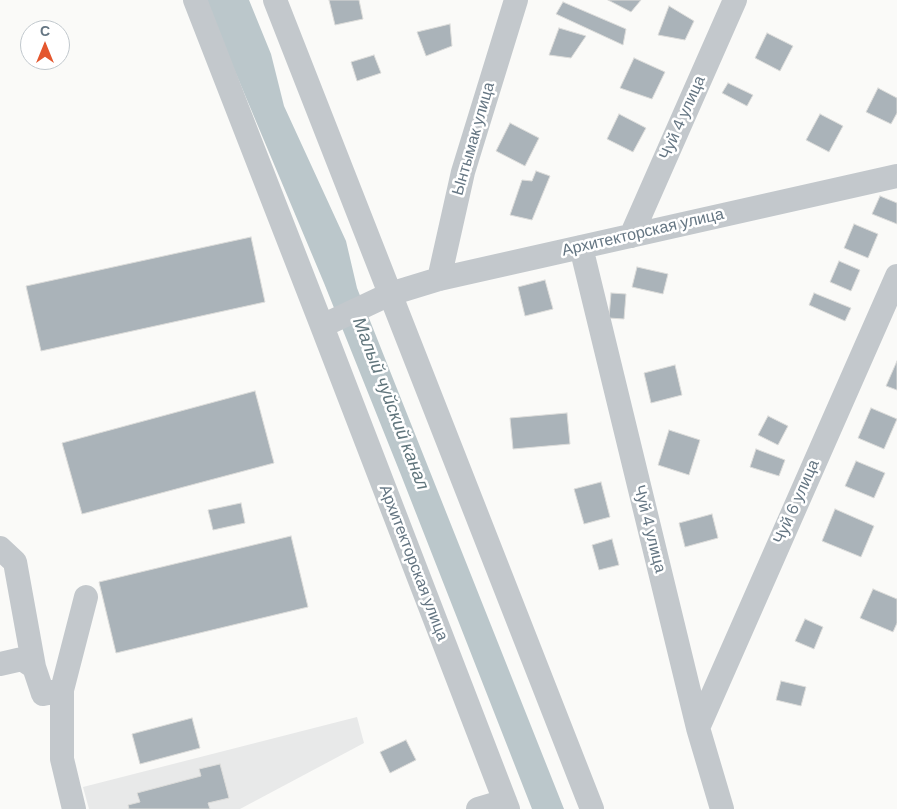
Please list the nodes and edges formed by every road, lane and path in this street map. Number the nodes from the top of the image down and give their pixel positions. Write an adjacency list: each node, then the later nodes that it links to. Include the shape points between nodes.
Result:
1 (195, 0): 13 (street, Архитекторская улица)
2 (275, 0): 12 (street)
3 (500, 0): 6 (street)
4 (516, 0): 6 (street, Ынтымак улица)
5 (735, 0): 8 (street, Чуй 4 улица)
6 (508, 26): 11 (street, Ынтымак улица, via 463,172)
7 (897, 176): 8 (street, Архитекторская улица)
8 (631, 236): 9 (street, Архитекторская улица)
9 (581, 247): 11 (street, Архитекторская улица); 19 (street, Чуй 4 улица)
10 (897, 276): 19 (street, Чуй 6 улица)
11 (439, 279): 12 (street, Архитекторская улица)
12 (390, 294): 13 (street, Архитекторская улица); 23 (street)
13 (327, 323): 20 (street, Архитекторская улица)
14 (0, 548): 17 (street, via 16,562)
15 (86, 597): 18 (street)
16 (0, 664): 17 (street, via 22,659)
17 (34, 667): 18 (street, via 43,694)
18 (62, 690): 21 (street, via 62,759)
19 (698, 728): 24 (street, Чуй 4 улица)
20 (507, 805): 22 (street)
21 (74, 809)
22 (478, 809)
23 (592, 809)
24 (722, 809)

